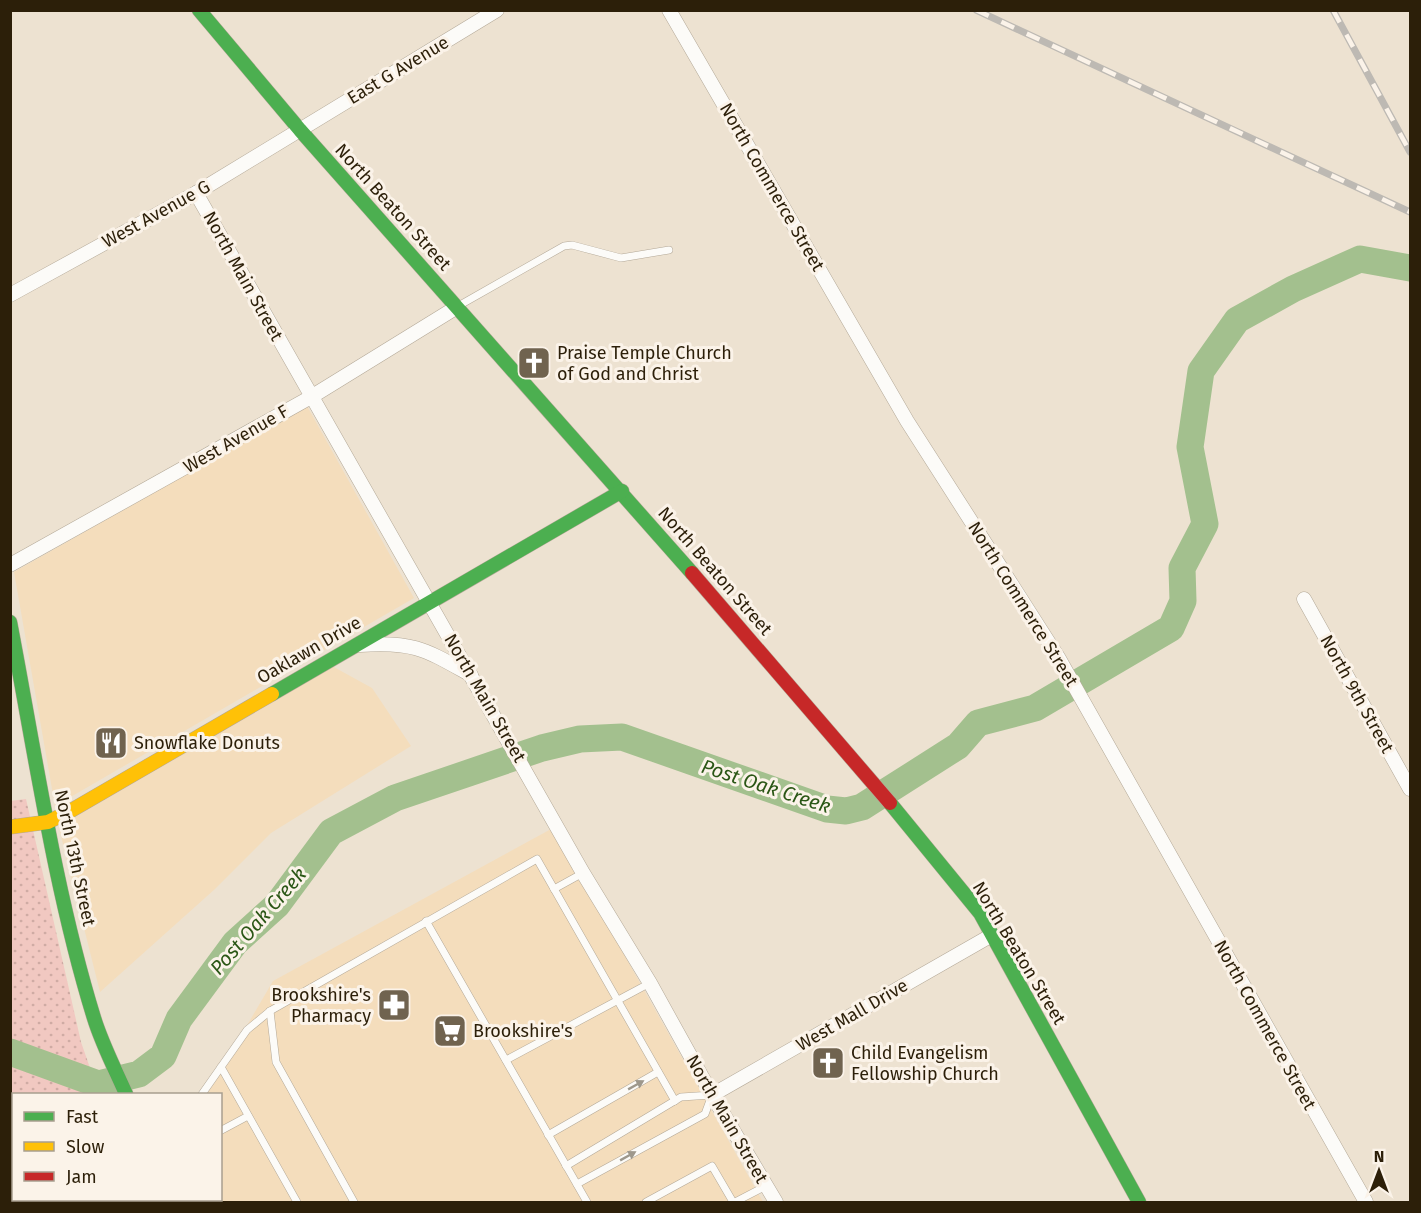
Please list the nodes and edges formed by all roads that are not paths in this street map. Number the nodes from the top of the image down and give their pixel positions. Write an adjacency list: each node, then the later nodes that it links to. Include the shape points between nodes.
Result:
1 (199, 10): 4 (main road, North Beaton Street)
2 (497, 10): 4 (street, East G Avenue)
3 (669, 10): 47 (street, North Commerce Street, via 907,421 1058,657)
4 (300, 130): 5 (street, West Avenue G); 8 (main road, North Beaton Street)
5 (196, 192): 7 (street, West Avenue G); 9 (street, North Main Street)
6 (669, 250): 8 (lane, via 621,258 564,246)
7 (10, 295)
8 (457, 307): 9 (street, West Avenue F); 10 (main road, North Beaton Street)
9 (311, 397): 11 (street, West Avenue F); 13 (street, North Main Street)
10 (622, 491): 13 (main road, Oaklawn Drive); 23 (main road, North Beaton Street, via 856,760 980,913)
11 (10, 565)
12 (1304, 599): 17 (street, North 9th Street)
13 (431, 602): 15 (main road, Oaklawn Drive); 16 (street, North Main Street)
14 (10, 622): 18 (main road, North 13th Street)
15 (352, 646): 16 (street, via 388,643 423,648); 18 (main road, Oaklawn Drive)
16 (471, 675): 20 (street, North Main Street)
17 (1410, 789)
18 (48, 822): 19 (main road, Oaklawn Drive); 30 (main road, North 13th Street, via 95,1021)
19 (10, 827)
20 (583, 873): 21 (lane); 24 (street, North Main Street)
21 (554, 890): 22 (lane, via 537,859); 25 (lane)
22 (426, 921): 26 (lane); 27 (lane)
23 (992, 935): 32 (street, West Mall Drive); 46 (main road, North Beaton Street)
24 (650, 984): 25 (lane); 32 (street, North Main Street)
25 (617, 1000): 27 (lane); 29 (lane)
26 (270, 1011): 28 (lane, via 247,1030); 41 (lane, via 276,1062)
27 (506, 1060): 36 (lane)
28 (221, 1068): 31 (lane); 34 (lane)
29 (658, 1072): 33 (lane); 36 (lane, one-way to 29)
30 (125, 1093)
31 (203, 1093)
32 (712, 1095): 33 (lane); 38 (lane, one-way to 32, via 705,1114); 39 (street, North Main Street)
33 (675, 1101): 37 (lane)
34 (248, 1116): 35 (lane); 40 (lane)
35 (222, 1130)
36 (548, 1135): 37 (lane)
37 (566, 1166): 38 (lane)
38 (577, 1184): 42 (lane)
39 (766, 1186): 44 (lane); 45 (street, North Main Street)
40 (297, 1203)
41 (354, 1203)
42 (587, 1203)
43 (646, 1203): 44 (lane, via 712,1166)
44 (734, 1203)
45 (776, 1203)
46 (1139, 1203)
47 (1366, 1203)

